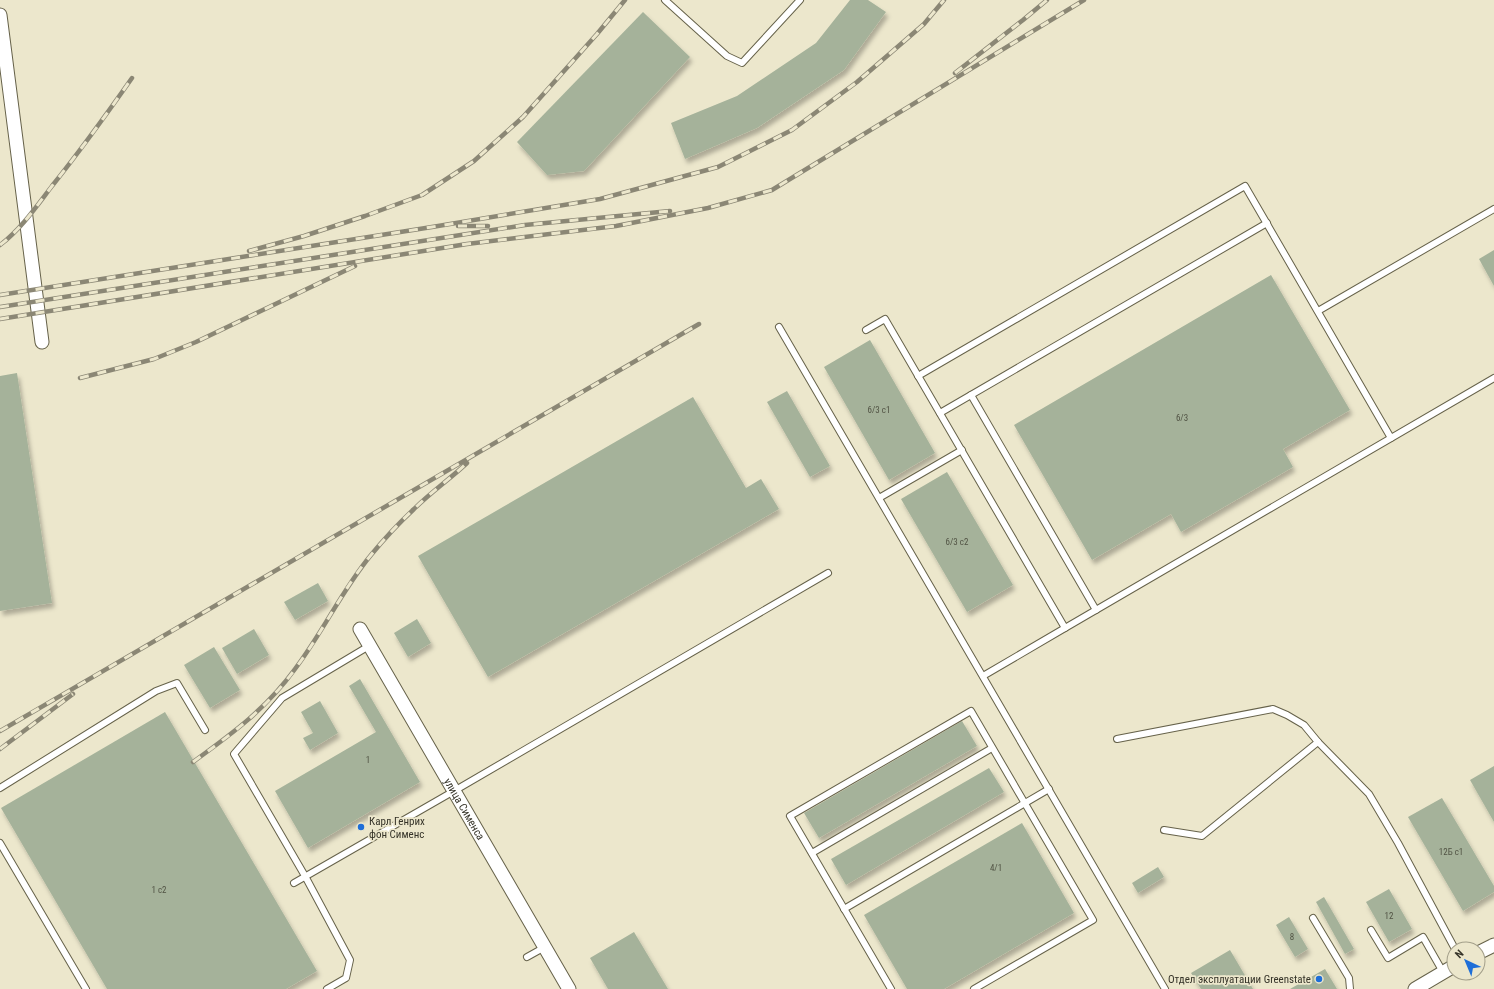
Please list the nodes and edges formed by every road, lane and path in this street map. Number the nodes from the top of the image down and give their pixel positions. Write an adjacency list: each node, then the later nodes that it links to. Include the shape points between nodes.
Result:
1 (665, 0): 2 (lane, via 727,56 742,63)
2 (800, 0)
3 (0, 15): 9 (street)
4 (1494, 209): 6 (lane)
5 (1267, 223): 6 (lane); 10 (lane, via 1245,186); 12 (lane)
6 (1318, 311): 14 (lane)
7 (779, 327): 16 (lane)
8 (866, 330): 10 (lane, via 885,319)
9 (42, 342)
10 (918, 376): 13 (lane)
11 (1494, 378): 14 (lane)
12 (971, 395): 13 (lane); 18 (lane)
13 (940, 413): 15 (lane)
14 (1391, 438): 18 (lane)
15 (962, 450): 16 (lane); 19 (lane)
16 (879, 498): 22 (lane)
17 (828, 573): 29 (lane)
18 (1096, 610): 19 (lane)
19 (1065, 628): 22 (lane)
20 (360, 629): 21 (street, улица Сименса)
21 (369, 646): 29 (street, улица Сименса); 34 (lane, via 282,698 234,754)
22 (983, 676): 28 (lane)
23 (205, 730): 27 (lane, via 177,683 156,691)
24 (1117, 739): 25 (lane, via 1273,709 1304,725)
25 (1318, 742): 31 (lane, via 1202,836); 39 (lane, via 1369,794)
26 (992, 748): 30 (lane); 33 (lane); 33 (lane, via 971,711 810,804 790,816)
27 (0, 788)
28 (1049, 789): 30 (lane); 49 (lane)
29 (454, 791): 34 (lane); 40 (street, улица Сименса)
30 (1025, 803): 36 (lane); 48 (lane, via 1093,920)
31 (1164, 830)
32 (0, 843): 44 (lane)
33 (812, 853): 36 (lane)
34 (305, 876): 35 (lane); 45 (lane, via 350,960 346,978)
35 (294, 882)
36 (844, 909): 47 (lane)
37 (1314, 918): 50 (lane, via 1349,978)
38 (1371, 930): 42 (lane, via 1388,958 1423,937)
39 (1451, 941)
40 (545, 947): 41 (lane); 46 (street, улица Сименса)
41 (527, 957)
42 (1446, 965)
43 (1446, 971): 51 (street)
44 (86, 989)
45 (327, 989)
46 (569, 989)
47 (891, 989)
48 (974, 989)
49 (1166, 989)
50 (1350, 989)
51 (1415, 989)

